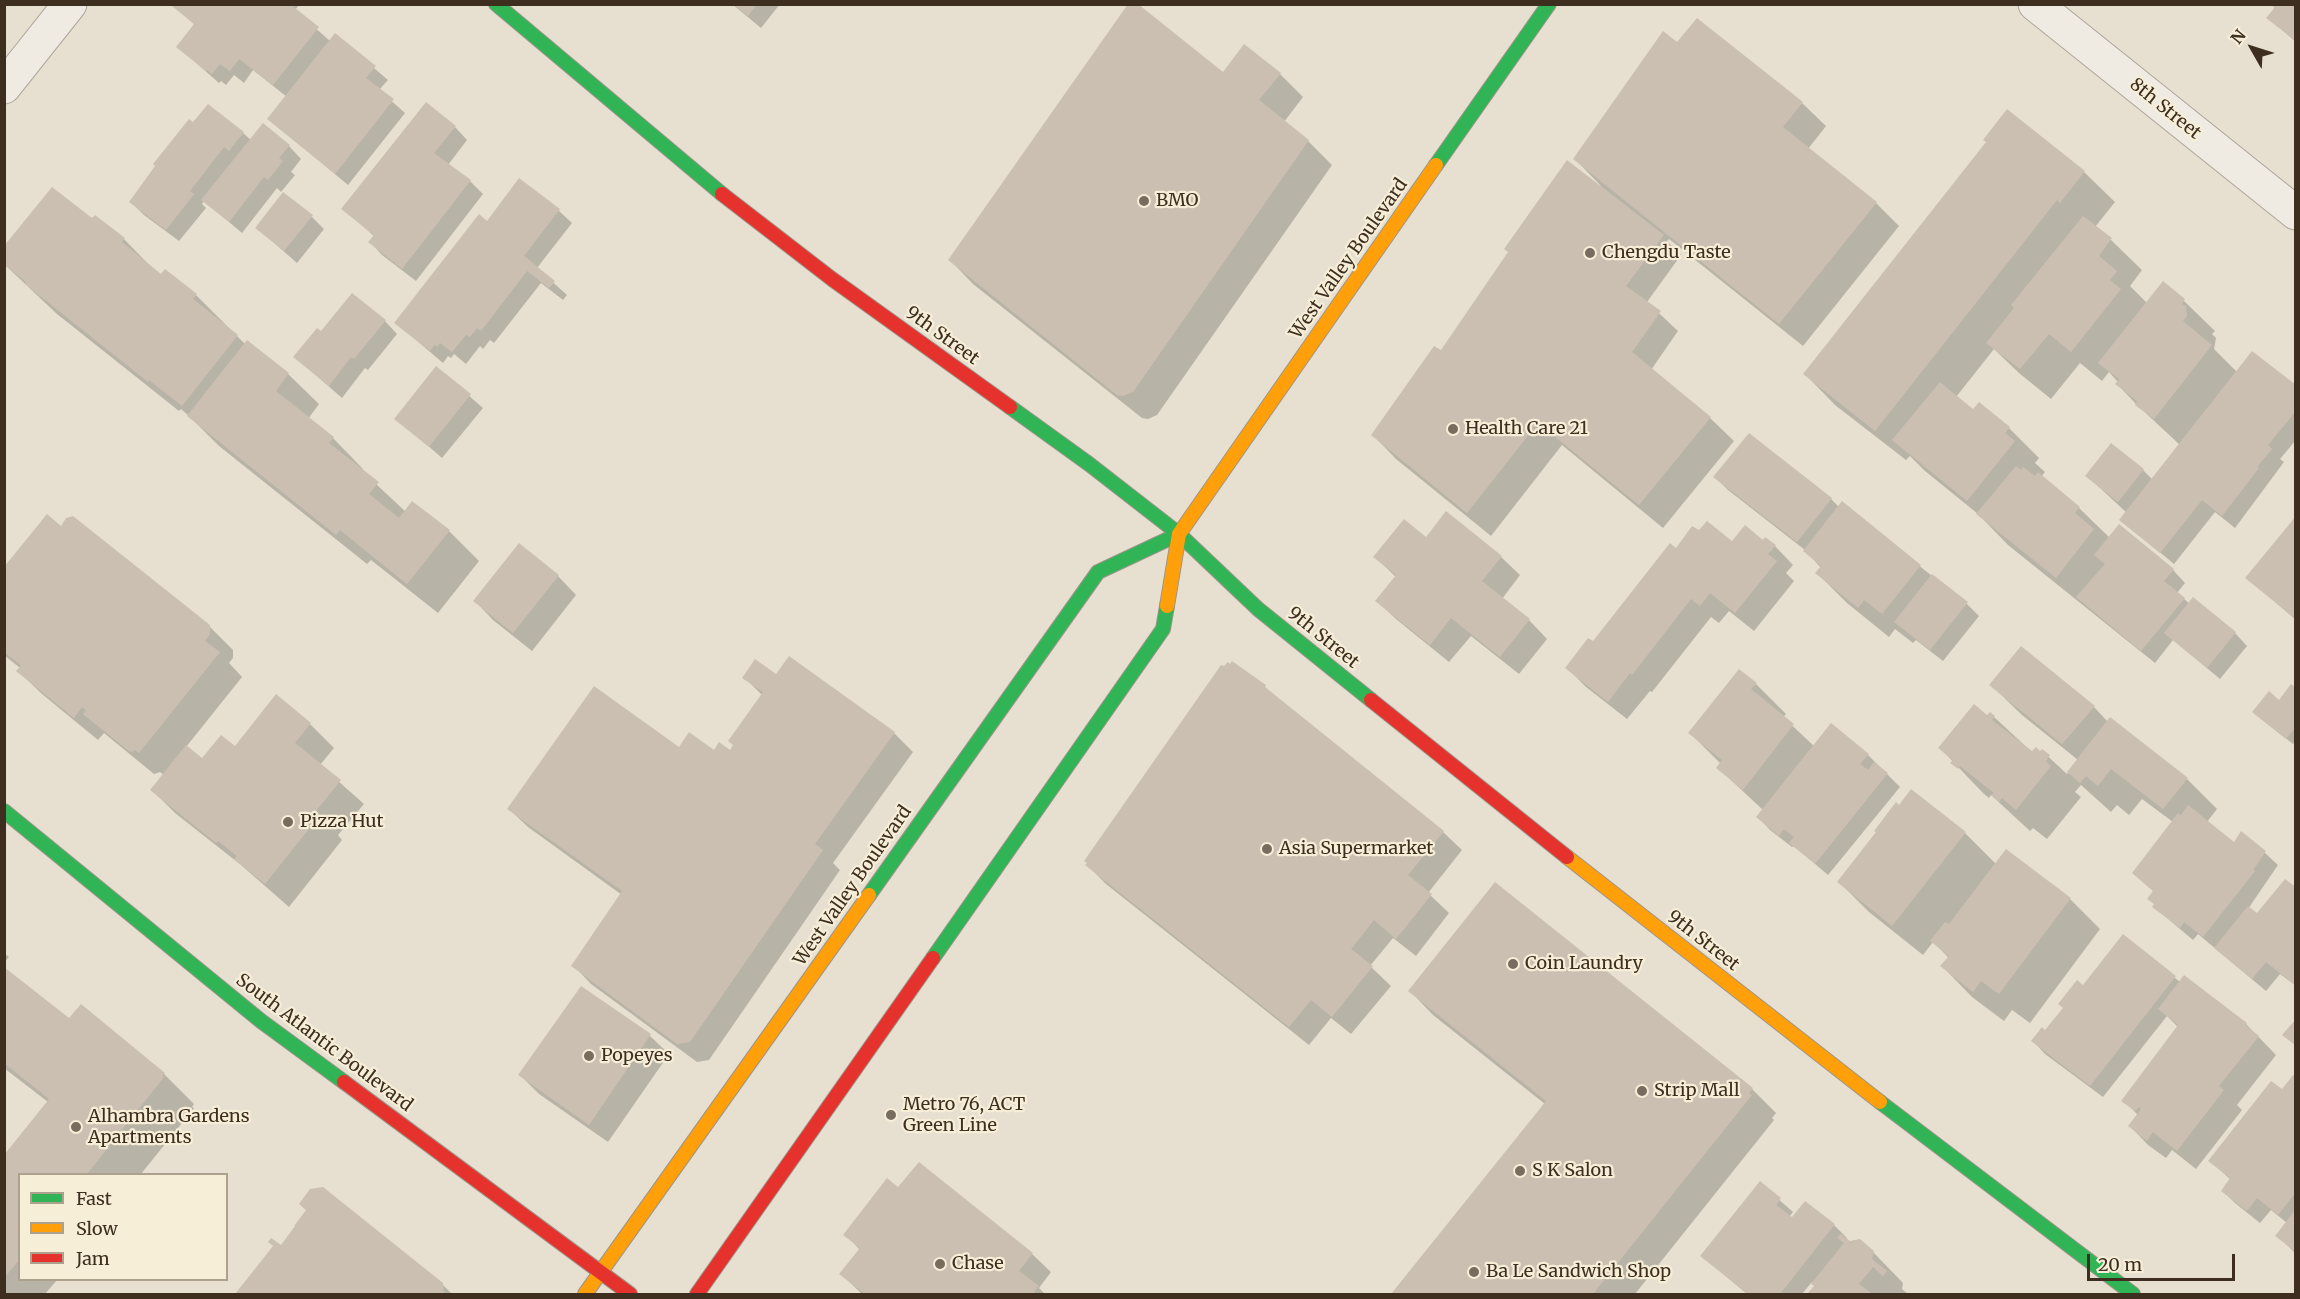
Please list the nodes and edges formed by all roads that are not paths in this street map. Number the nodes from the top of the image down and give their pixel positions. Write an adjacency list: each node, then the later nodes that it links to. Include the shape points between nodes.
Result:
1 (70, 4): 5 (street)
2 (496, 4): 7 (main road, 9th Street, via 699,176)
3 (1549, 4): 7 (main road, West Valley Boulevard)
4 (2035, 4): 6 (street, 8th Street)
5 (4, 87)
6 (2295, 213)
7 (1179, 534): 9 (main road, West Valley Boulevard, via 1098,572); 12 (main road, West Valley Boulevard, via 1162,629); 13 (main road, 9th Street, via 1258,609 1515,816 1818,1055)
8 (4, 811): 9 (main road, South Atlantic Boulevard, via 261,1021)
9 (600, 1273): 10 (main road, West Valley Boulevard); 11 (main road, South Atlantic Boulevard)
10 (585, 1294)
11 (630, 1294)
12 (697, 1294)
13 (2133, 1294)

